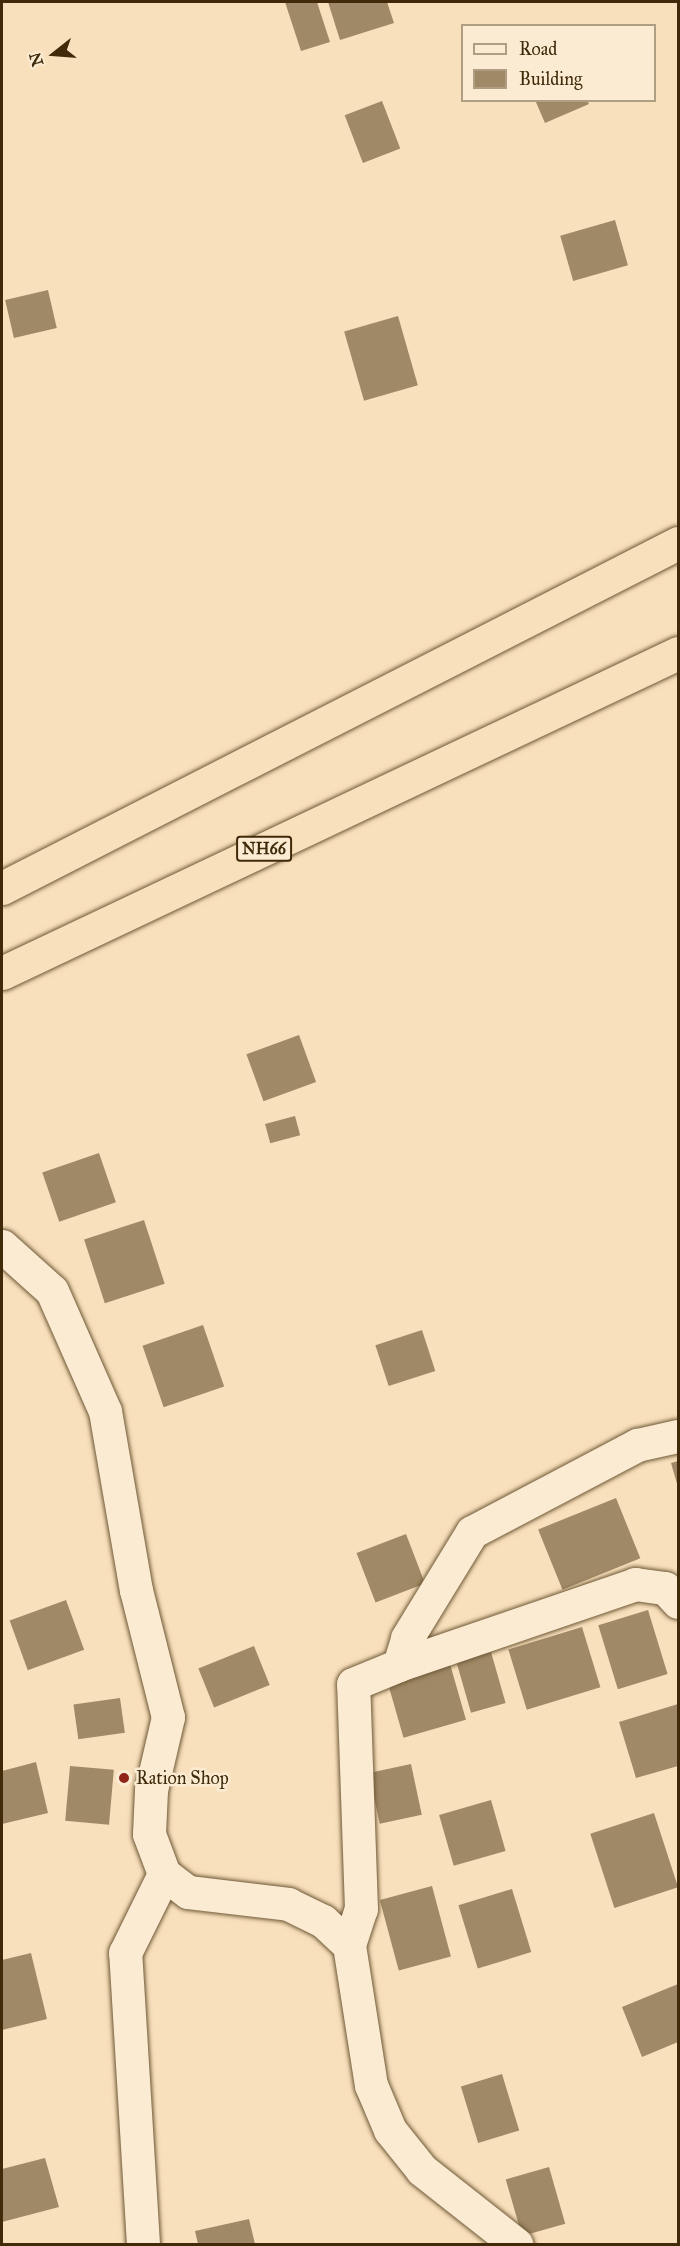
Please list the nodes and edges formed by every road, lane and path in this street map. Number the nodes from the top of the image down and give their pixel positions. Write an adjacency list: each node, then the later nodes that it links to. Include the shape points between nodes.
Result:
1 (678, 543): 3 (highway)
2 (678, 653): 4 (highway, NH66)
3 (2, 888)
4 (2, 973)
5 (2, 1246): 9 (street, via 52,1291 105,1411 136,1590 168,1717 151,1790 149,1834)
6 (678, 1436): 8 (street, via 638,1445 472,1532 407,1638)
7 (678, 1602): 8 (street, via 665,1588 634,1584)
8 (399, 1665): 10 (street, via 353,1684 360,1909)
9 (164, 1874): 10 (street, via 188,1892 288,1904 323,1921); 11 (street, via 125,1953)
10 (349, 1945): 12 (street, via 370,2085 390,2130 422,2170)
11 (143, 2244)
12 (516, 2244)

